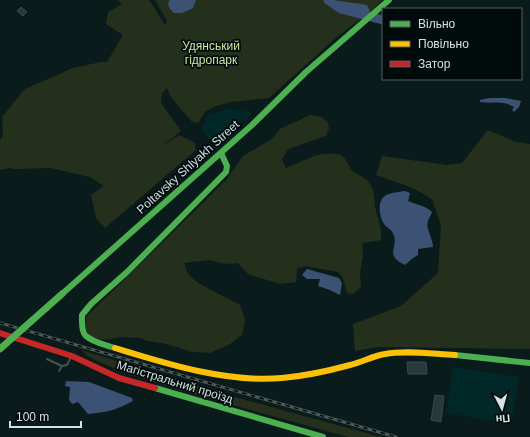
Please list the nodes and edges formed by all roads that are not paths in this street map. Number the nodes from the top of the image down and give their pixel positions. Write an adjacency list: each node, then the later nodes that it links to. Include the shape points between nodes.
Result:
1 (390, 0): 2 (main road, Poltavsky Shlyakh Street, via 306,72)
2 (221, 153): 4 (main road, Poltavsky Shlyakh Street, bridge); 7 (main road, via 227,166 226,172 127,272 91,304 82,315 85,336 105,345 167,363 239,378 286,377 332,370 388,353)
3 (0, 333): 5 (main road, Магістральний проїзд)
4 (0, 349)
5 (72, 356): 8 (lane, via 67,365); 10 (main road, Магістральний проїзд, via 119,378)
6 (47, 359): 8 (lane)
7 (530, 363)
8 (62, 366): 9 (lane)
9 (59, 372)
10 (323, 437)

